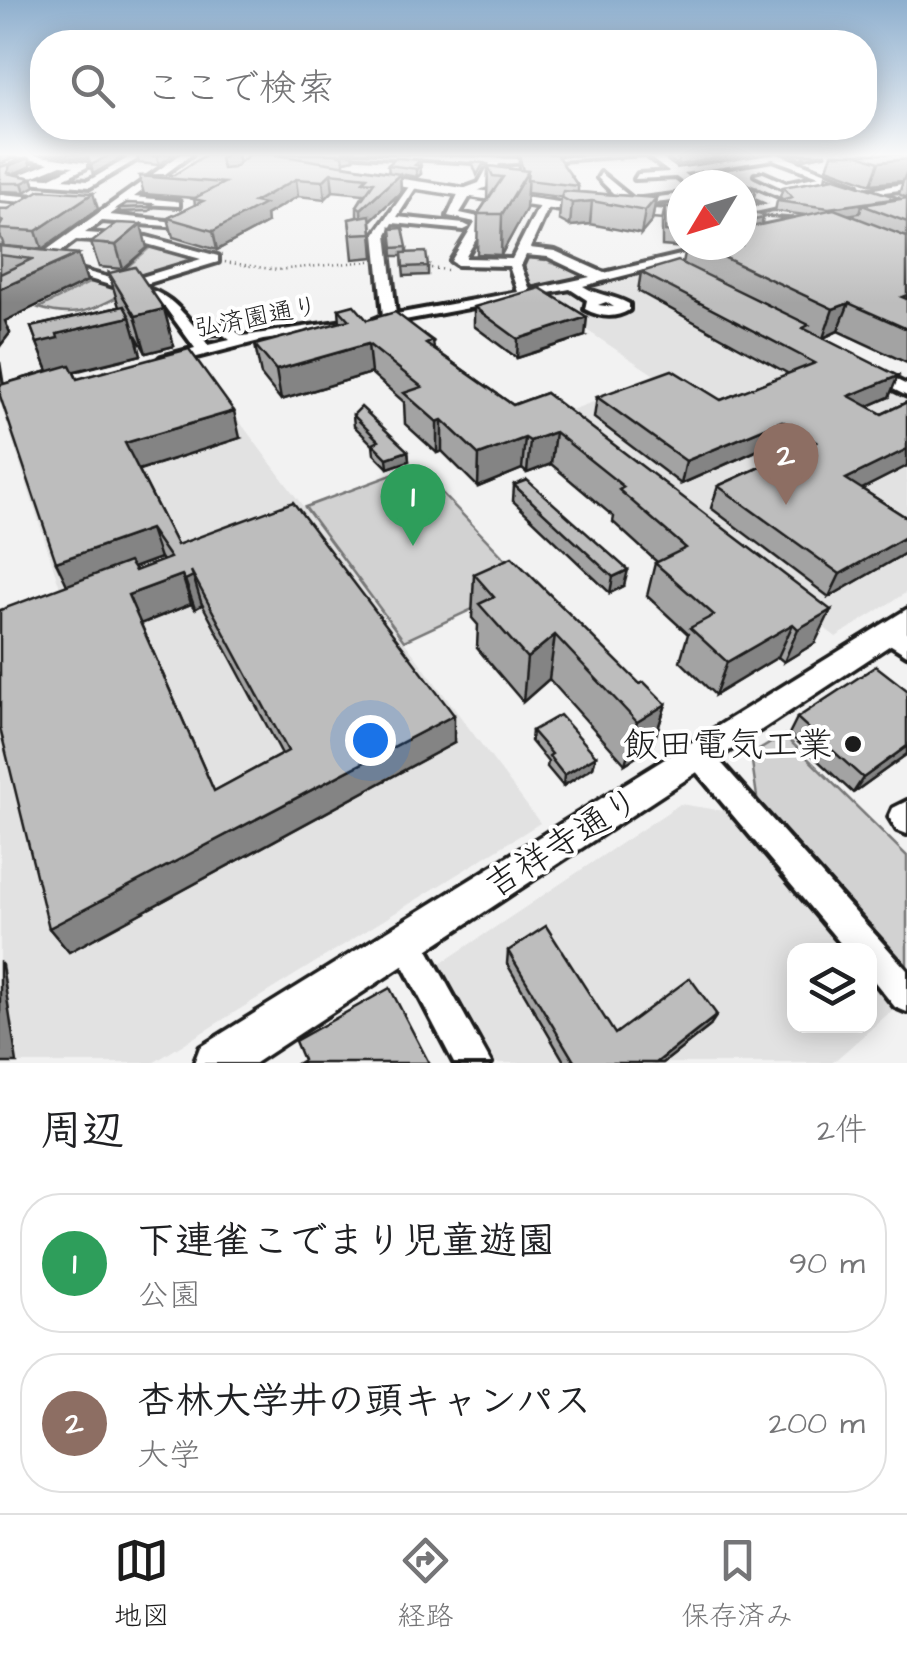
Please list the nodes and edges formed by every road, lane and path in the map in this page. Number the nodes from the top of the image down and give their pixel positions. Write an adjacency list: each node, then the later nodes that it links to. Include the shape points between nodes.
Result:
1 (115, 204): 14 (street)
2 (168, 204): 3 (street)
3 (175, 204)
4 (402, 204): 16 (street)
5 (459, 204): 20 (street, via 452,216 482,219)
6 (545, 204): 10 (main road); 28 (street)
7 (632, 204): 8 (street); 10 (street)
8 (636, 204)
9 (776, 204): 11 (street, via 781,206)
10 (601, 210): 12 (main road)
11 (757, 212)
12 (667, 214)
13 (187, 216): 18 (street)
14 (96, 217): 18 (street); 21 (street)
15 (757, 218): 17 (main road)
16 (392, 220): 20 (street); 22 (street)
17 (804, 224): 19 (main road); 24 (street, via 801,232)
18 (176, 225): 26 (street)
19 (826, 226)
20 (477, 228): 28 (street, via 457,260)
21 (70, 236): 26 (street); 34 (street)
22 (380, 236): 23 (street); 29 (street)
23 (361, 237)
24 (778, 237)
25 (760, 241): 27 (street)
26 (156, 242): 30 (street)
27 (757, 242)
28 (520, 257): 36 (street, via 551,254); 39 (street)
29 (385, 258): 30 (path, via 278,270); 41 (street)
30 (214, 259): 37 (street)
31 (673, 260): 32 (street)
32 (660, 263): 35 (street); 38 (street)
33 (17, 264): 34 (street)
34 (34, 265): 37 (street)
35 (682, 274)
36 (599, 276)
37 (128, 285): 42 (street, via 162,298)
38 (574, 285): 39 (street, 弘済園通り); 40 (street)
39 (525, 294): 41 (street, 弘済園通り)
40 (594, 299)
41 (390, 319): 43 (street, 弘済園通り)
42 (191, 331): 43 (street, via 224,328); 44 (street)
43 (240, 342): 44 (street, 弘済園通り)
44 (204, 350): 45 (street, 弘済園通り)
45 (142, 366)
46 (859, 366): 47 (street)
47 (907, 392)
48 (901, 632): 49 (main road, 吉祥寺通り)
49 (698, 755): 50 (main road, 吉祥寺通り); 51 (street)
50 (406, 941): 54 (main road, 吉祥寺通り); 55 (street)
51 (862, 943)
52 (877, 960): 53 (street)
53 (907, 995)
54 (216, 1063)
55 (473, 1063)

